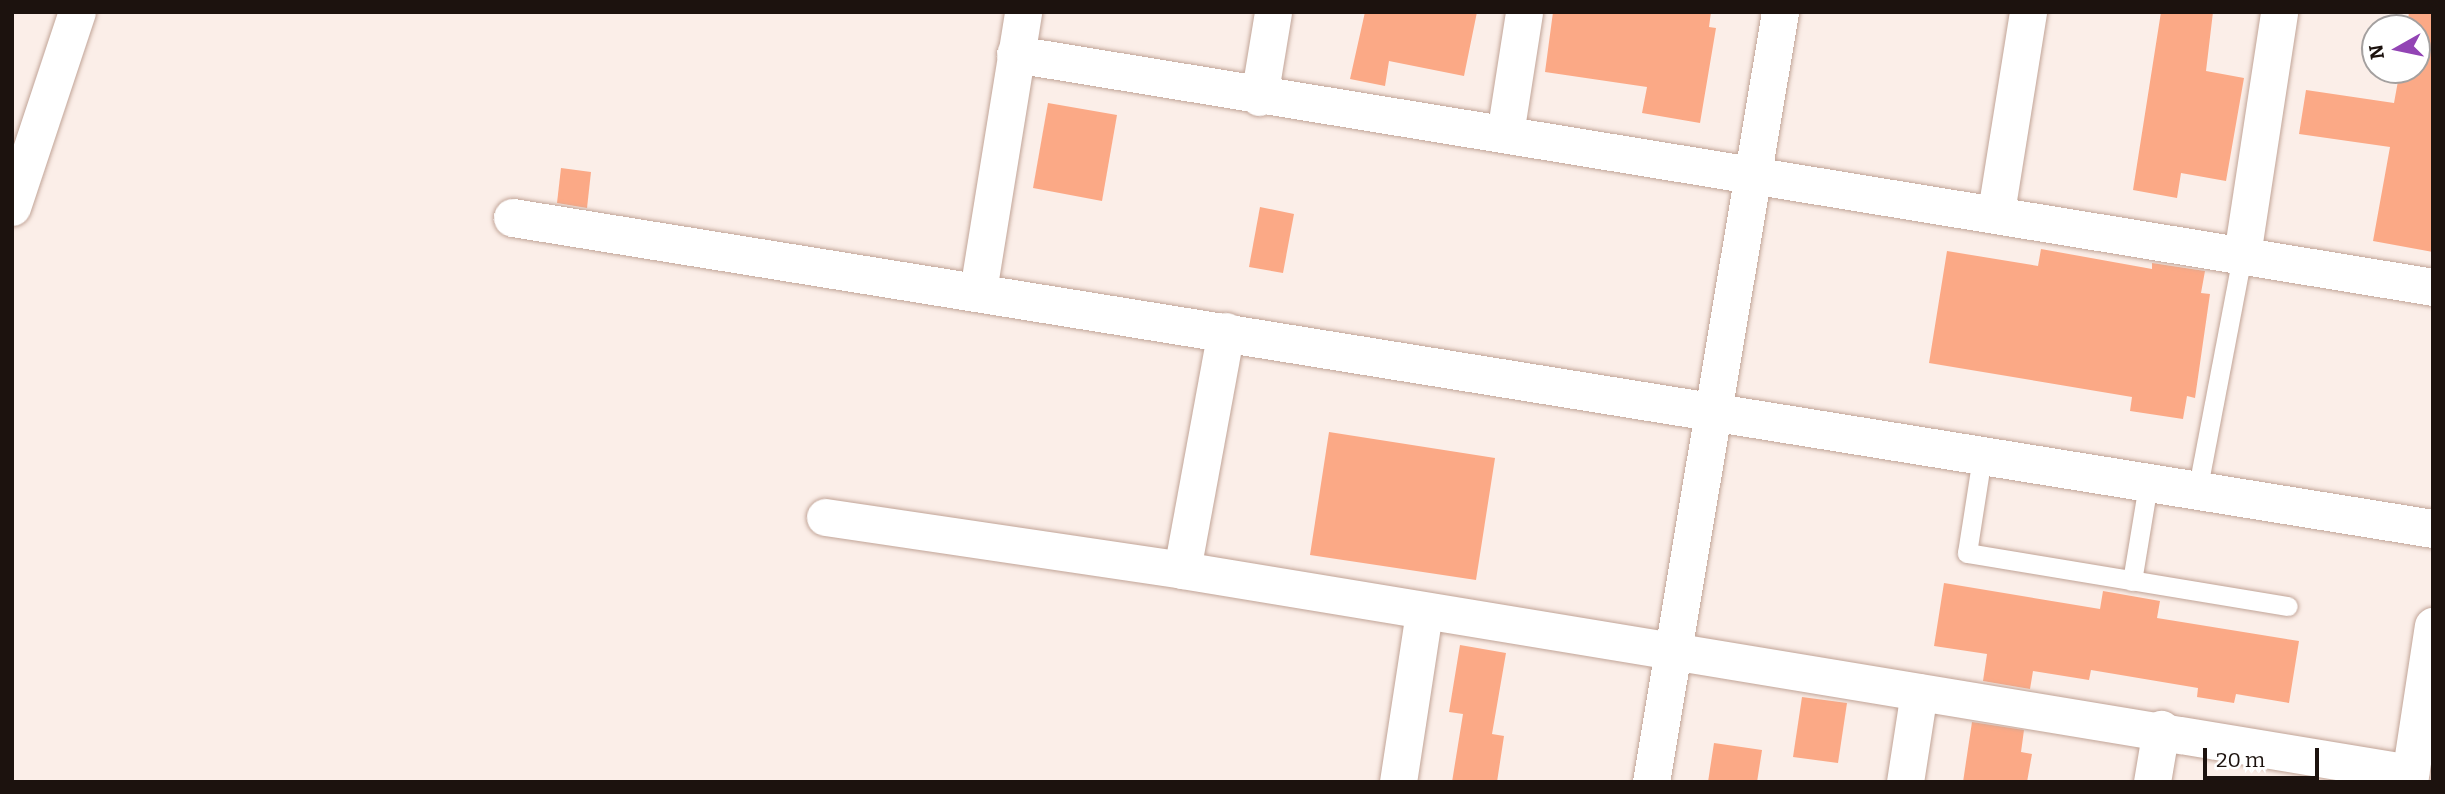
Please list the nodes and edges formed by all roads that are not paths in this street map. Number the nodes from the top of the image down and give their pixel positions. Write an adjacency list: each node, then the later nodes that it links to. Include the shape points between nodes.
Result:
1 (77, 12): 12 (street)
2 (1023, 12): 8 (street)
3 (1273, 12): 9 (street)
4 (1524, 12): 10 (street)
5 (1780, 12): 11 (street)
6 (2028, 12): 13 (street)
7 (2280, 12): 15 (street)
8 (1016, 54): 9 (street); 17 (street)
9 (1259, 97): 10 (street)
10 (1505, 134): 11 (street)
11 (1756, 174): 13 (street); 19 (street)
12 (12, 207)
13 (1996, 212): 15 (street)
14 (513, 218): 17 (street)
15 (2242, 255): 16 (street); 22 (lane)
16 (2433, 287)
17 (978, 291): 18 (street)
18 (1226, 331): 19 (street); 25 (street)
19 (1714, 414): 20 (street); 30 (street)
20 (1982, 457): 21 (street); 26 (lane, via 1967,553)
21 (2148, 484): 22 (street); 26 (lane)
22 (2197, 492): 24 (street)
23 (825, 517): 25 (street)
24 (2433, 529)
25 (1182, 570): 28 (street)
26 (2132, 580): 27 (lane)
27 (2288, 606)
28 (1424, 613): 30 (street); 34 (street)
29 (2433, 626): 33 (street)
30 (1671, 650): 31 (street); 35 (street)
31 (1919, 692): 32 (street); 36 (street)
32 (2161, 729): 33 (street); 37 (street)
33 (2410, 778)
34 (1398, 782)
35 (1651, 782)
36 (1905, 782)
37 (2152, 782)

